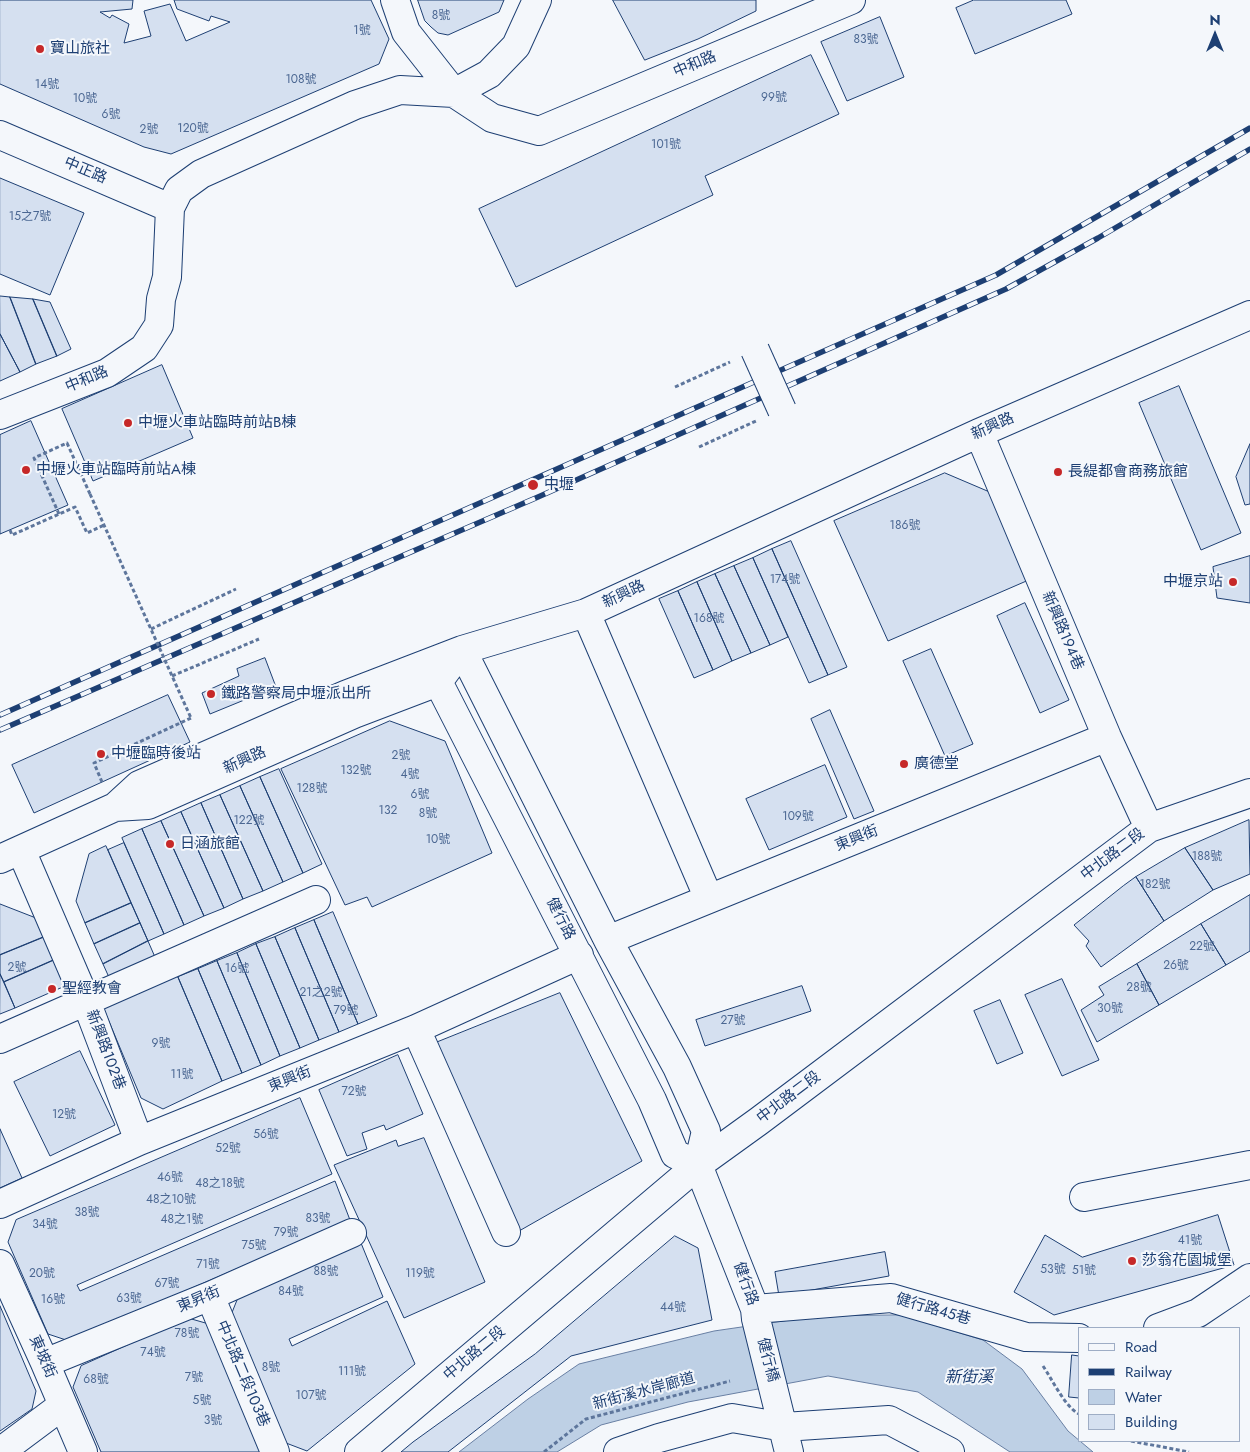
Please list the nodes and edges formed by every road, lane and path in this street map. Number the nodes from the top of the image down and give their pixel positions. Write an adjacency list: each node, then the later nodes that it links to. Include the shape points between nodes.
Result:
1 (395, 0): 5 (street, via 406,32)
2 (537, 0): 5 (street, via 516,46 489,74)
3 (851, 0): 4 (street, 中和路)
4 (809, 8): 5 (street, 中和路, via 539,131 492,118)
5 (454, 93): 7 (street, via 400,90 355,105 201,174 179,190)
6 (0, 135): 7 (street, 中正路)
7 (170, 208): 12 (street, 中和路, via 167,277 159,325 144,348 107,373)
8 (1250, 315): 13 (street, 新興路)
9 (755, 350): 10 (path); 11 (street, bridge)
10 (674, 387)
11 (782, 410): 14 (path)
12 (0, 415)
13 (979, 433): 19 (street, 新興路); 25 (street, 新興路194巷)
14 (699, 447)
15 (59, 514): 16 (path, via 75,507 87,533); 16 (path, bridge, via 34,458 67,443); 17 (path, via 12,535)
16 (104, 525): 20 (path, bridge)
17 (10, 530)
18 (236, 589): 20 (path)
19 (586, 613): 22 (street, 新興路); 31 (street)
20 (151, 629): 24 (path, bridge)
21 (259, 639): 24 (path)
22 (462, 650): 23 (street, 新興路); 33 (street)
23 (433, 673): 28 (street, 新興路, via 354,714 148,805); 28 (street, via 345,695 139,785); 34 (street, 健行路)
24 (172, 676): 26 (path, bridge, via 191,718 94,763)
25 (1106, 737): 29 (street, 新興路194巷); 31 (street, 東興街)
26 (102, 782)
27 (1250, 793): 29 (street, 中北路二段)
28 (115, 807): 30 (street, 新興路)
29 (1149, 828): 40 (street, 中北路二段)
30 (11, 854): 35 (street, 新興路102巷)
31 (710, 899): 33 (street, 東興街)
32 (316, 900): 35 (street)
33 (608, 940): 40 (street, via 677,1067 706,1131)
34 (578, 955): 36 (street, 東興街); 40 (street, 健行路, via 652,1100 675,1154)
35 (86, 1001): 37 (street); 38 (street, 新興路102巷)
36 (416, 1029): 38 (street, 東興街); 43 (street)
37 (0, 1039)
38 (139, 1141): 42 (street, 東興街)
39 (1250, 1164): 41 (street)
40 (698, 1165): 48 (street, 健行路); 61 (street, 中北路二段)
41 (1084, 1197)
42 (0, 1204)
43 (506, 1232)
44 (352, 1233): 47 (street, 東昇街)
45 (0, 1264): 52 (street, 東坡街)
46 (1250, 1278): 49 (street, via 1198,1313)
47 (210, 1296): 52 (street, 東昇街); 60 (street, 中北路二段103巷)
48 (756, 1314): 50 (street, 健行路45巷, via 891,1298); 56 (street, 健行橋)
49 (1161, 1327)
50 (1026, 1337): 51 (street, 健行路45巷); 55 (path, via 1064,1399)
51 (1078, 1338)
52 (46, 1363): 54 (street, 東坡街)
53 (730, 1381): 62 (path, 新街溪水岸廊道, via 586,1419)
54 (62, 1405): 58 (street); 59 (street, 東坡街)
55 (1078, 1414)
56 (786, 1439): 63 (street, via 732,1418); 64 (street, via 890,1420)
57 (1136, 1442): 65 (path)
58 (0, 1452)
59 (83, 1452)
60 (275, 1452)
61 (359, 1452)
62 (544, 1452)
63 (618, 1452)
64 (950, 1452)
65 (1189, 1452)

